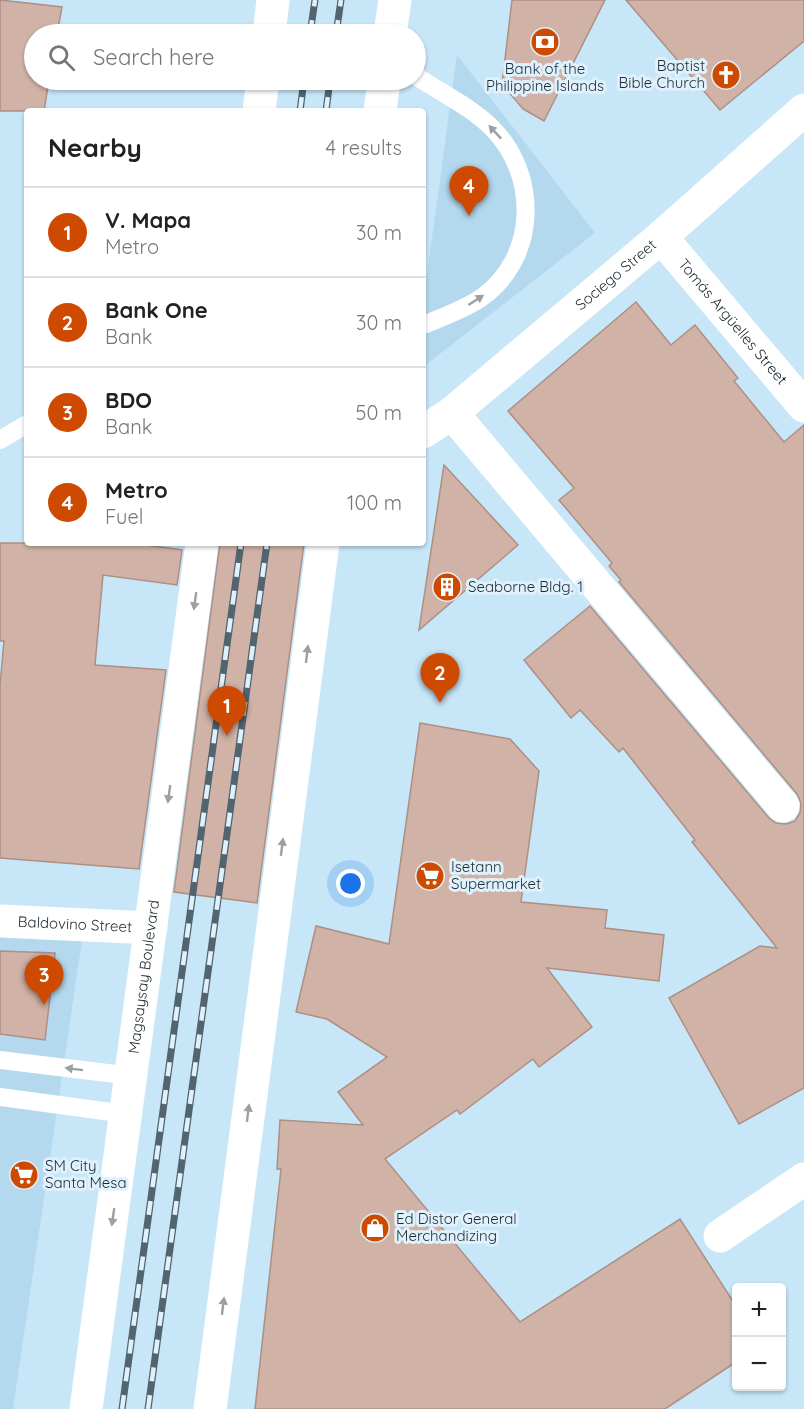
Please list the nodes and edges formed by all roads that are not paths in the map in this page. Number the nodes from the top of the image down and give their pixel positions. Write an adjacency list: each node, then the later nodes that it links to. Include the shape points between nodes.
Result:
1 (273, 0): 3 (main road)
2 (395, 0): 4 (main road)
3 (270, 24)
4 (391, 24)
5 (426, 83): 12 (lane, one-way to 5, via 483,297 500,281 523,238 526,199 519,166 507,146 490,127)
6 (262, 90): 8 (main road)
7 (383, 90): 9 (main road)
8 (259, 108)
9 (380, 108)
10 (804, 110): 11 (main road, Sociego Street)
11 (661, 237): 13 (main road, Tomás Argüelles Street); 14 (main road, Sociego Street)
12 (426, 324)
13 (804, 406)
14 (452, 413): 16 (main road, Sociego Street); 20 (main road)
15 (24, 426): 17 (lane)
16 (426, 430)
17 (0, 440)
18 (202, 546): 22 (main road, Magsaysay Boulevard, one-way to 22)
19 (323, 546): 30 (main road, one-way to 19)
20 (783, 806)
21 (0, 921): 22 (main road, Baldovino Street)
22 (151, 928): 24 (main road, Magsaysay Boulevard)
23 (0, 1059): 24 (lane, one-way to 23)
24 (132, 1076): 26 (main road, Magsaysay Boulevard)
25 (0, 1097): 26 (lane)
26 (126, 1114): 29 (main road, Magsaysay Boulevard, one-way to 29)
27 (804, 1179): 28 (main road)
28 (720, 1236)
29 (86, 1409)
30 (210, 1409)

